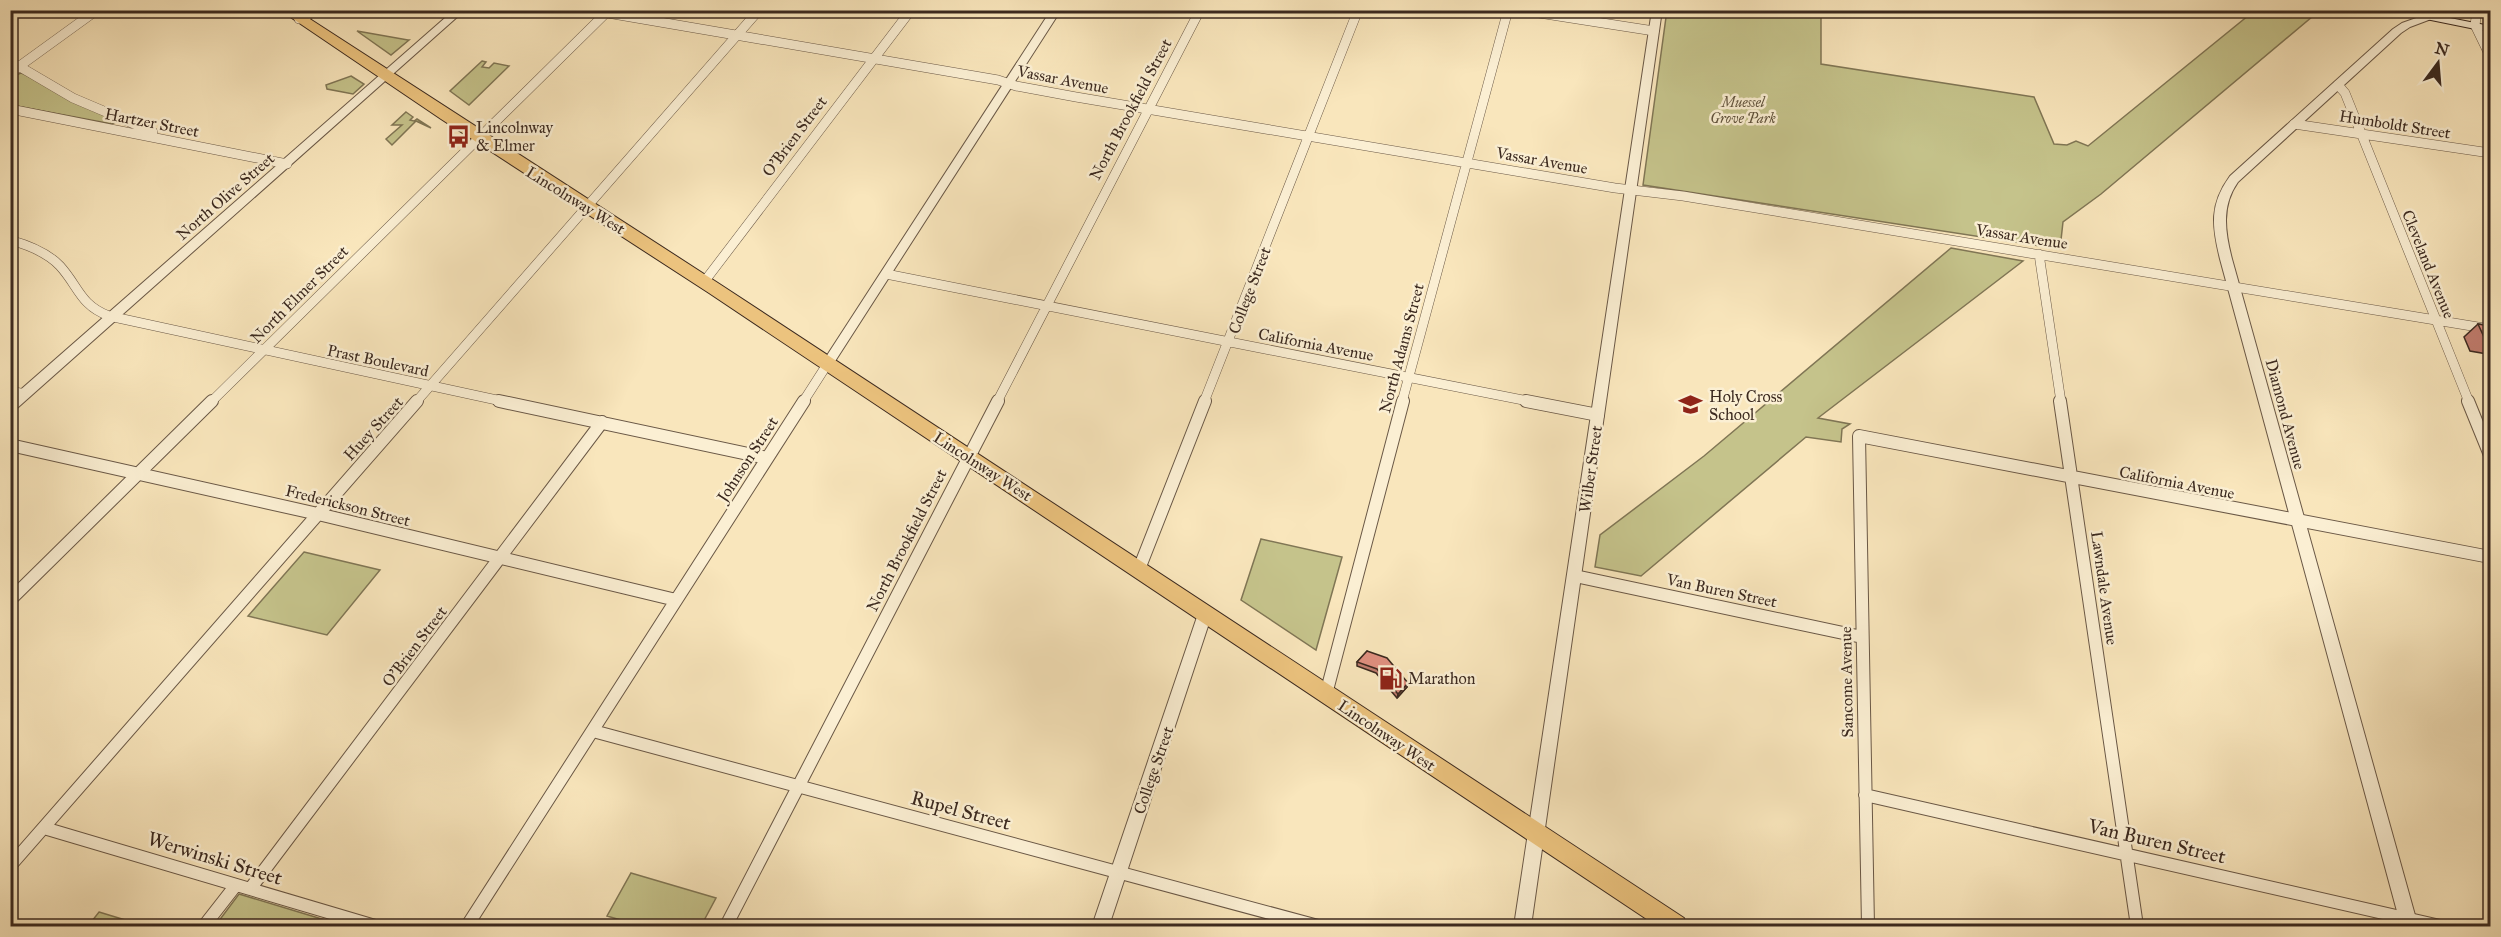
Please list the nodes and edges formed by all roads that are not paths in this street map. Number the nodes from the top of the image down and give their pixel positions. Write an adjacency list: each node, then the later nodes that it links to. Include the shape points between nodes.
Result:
1 (97, 10): 25 (street)
2 (286, 10): 18 (main road, Lincolnway West)
3 (318, 10): 18 (street)
4 (460, 10): 27 (street, North Olive Street)
5 (590, 10): 16 (street, Vassar Avenue)
6 (759, 10): 22 (street, Huey Street)
7 (911, 10): 24 (street, O'Brien Street)
8 (1056, 10): 28 (street, Johnson Street)
9 (1200, 10): 31 (street, North Brookfield Street)
10 (1358, 10): 34 (street, College Street)
11 (1508, 10): 38 (street, North Adams Street)
12 (1519, 10): 21 (street)
13 (1657, 10): 21 (street, Wilber Street)
14 (2450, 10): 17 (street, Diamond Avenue)
15 (2463, 10): 19 (main road)
16 (607, 12): 22 (street, Vassar Avenue); 35 (street, North Elmer Street)
17 (2430, 17): 19 (main road); 29 (street, Diamond Avenue, via 2397,31)
18 (299, 19): 27 (main road, Lincolnway West)
19 (2475, 22): 20 (main road); 23 (street)
20 (2490, 28)
21 (1654, 31): 40 (street, Wilber Street)
22 (737, 35): 24 (street, Vassar Avenue); 41 (street, Huey Street)
23 (2490, 56)
24 (874, 59): 28 (street, Vassar Avenue); 45 (street, O'Brien Street)
25 (14, 63): 26 (street); 36 (street, via 73,98)
26 (10, 72)
27 (386, 76): 35 (main road, Lincolnway West); 39 (street, North Olive Street)
28 (1008, 84): 31 (street, Vassar Avenue); 44 (street, Johnson Street)
29 (2338, 85): 32 (street, Diamond Avenue); 33 (street, Cleveland Avenue)
30 (10, 109): 36 (street, Hartzer Street)
31 (1149, 109): 34 (street, Vassar Avenue); 47 (street, North Brookfield Street)
32 (2294, 124): 33 (street, Humboldt Street); 46 (street, Diamond Avenue, via 2224,194 2220,225)
33 (2361, 134): 37 (street, Humboldt Street); 49 (street, Cleveland Avenue)
34 (1309, 136): 38 (street, Vassar Avenue); 51 (street, College Street)
35 (479, 138): 41 (main road, Lincolnway West); 52 (street, North Elmer Street)
36 (178, 142): 39 (street, Hartzer Street)
37 (2490, 153)
38 (1466, 163): 40 (street, Vassar Avenue); 54 (street, North Adams Street)
39 (287, 164): 48 (street, North Olive Street)
40 (1631, 189): 43 (street, Vassar Avenue); 59 (street, Wilber Street)
41 (589, 206): 45 (main road, Lincolnway West); 55 (street, Huey Street)
42 (10, 240): 48 (street, Prast Boulevard, via 50,256 90,307)
43 (2039, 254): 46 (street, Vassar Avenue); 67 (street, Lawndale Avenue)
44 (886, 274): 47 (street, California Avenue); 53 (street, Johnson Street)
45 (704, 282): 53 (main road, Lincolnway West)
46 (2234, 286): 49 (street, Vassar Avenue); 69 (street, Diamond Avenue)
47 (1046, 306): 51 (street, California Avenue); 64 (street, North Brookfield Street)
48 (113, 317): 52 (street, Prast Boulevard); 57 (street, North Olive Street)
49 (2436, 320): 50 (street, Vassar Avenue); 63 (street, Cleveland Avenue)
50 (2490, 329)
51 (1229, 342): 54 (street, California Avenue); 72 (street, College Street)
52 (263, 351): 55 (street, Prast Boulevard); 66 (street, North Elmer Street)
53 (828, 363): 64 (main road, Lincolnway West); 65 (street, Johnson Street)
54 (1409, 377): 59 (street, California Avenue); 78 (street, North Adams Street)
55 (432, 386): 60 (street, Prast Boulevard); 68 (street, Huey Street)
56 (10, 391): 57 (street)
57 (25, 394): 58 (street, North Olive Street)
58 (10, 407)
59 (1598, 415): 73 (street, Wilber Street)
60 (602, 422): 65 (street, Prast Boulevard); 71 (street, O'Brien Street)
61 (1859, 436): 67 (street, California Avenue); 77 (street, Sancome Avenue)
62 (10, 445): 66 (street, Frederickson Street)
63 (2490, 455)
64 (968, 456): 72 (main road, Lincolnway West); 80 (street, North Brookfield Street)
65 (767, 458): 75 (street, Johnson Street)
66 (138, 474): 68 (street, Frederickson Street); 74 (street, North Elmer Street)
67 (2072, 477): 69 (street, California Avenue); 84 (street, Lawndale Avenue)
68 (318, 514): 71 (street, Frederickson Street); 82 (street, Huey Street)
69 (2297, 520): 70 (street, California Avenue); 89 (street, Diamond Avenue)
70 (2490, 557)
71 (500, 559): 75 (street, Frederickson Street); 88 (street, O'Brien Street)
72 (1139, 569): 76 (main road, Lincolnway West)
73 (1575, 576): 77 (street, Van Buren Street); 83 (street, Wilber Street)
74 (10, 600)
75 (676, 600): 79 (street, Johnson Street)
76 (1205, 614): 78 (main road, Lincolnway West); 86 (street, College Street)
77 (1862, 637): 81 (street, Sancome Avenue)
78 (1326, 694): 83 (main road, Lincolnway West)
79 (593, 731): 80 (street, Rupel Street); 92 (street, Johnson Street)
80 (798, 787): 86 (street, Rupel Street); 93 (street, North Brookfield Street)
81 (1865, 795): 84 (street, Van Buren Street); 98 (street, Sancome Avenue)
82 (44, 828): 85 (street, Huey Street); 87 (street, Werwinski Street)
83 (1535, 833): 96 (street, Wilber Street); 97 (main road, Lincolnway West)
84 (2127, 854): 89 (street, Van Buren Street); 99 (street, Lawndale Avenue)
85 (10, 866)
86 (1118, 874): 94 (street, College Street); 95 (street, Rupel Street)
87 (236, 885): 88 (street, Werwinski Street); 90 (street)
88 (250, 889): 91 (street, Werwinski Street)
89 (2408, 923): 100 (street, Van Buren Street)
90 (204, 927)
91 (375, 927)
92 (467, 927)
93 (726, 927)
94 (1100, 927)
95 (1318, 927)
96 (1522, 927)
97 (1676, 927)
98 (1868, 927)
99 (2138, 927)
100 (2440, 927)

